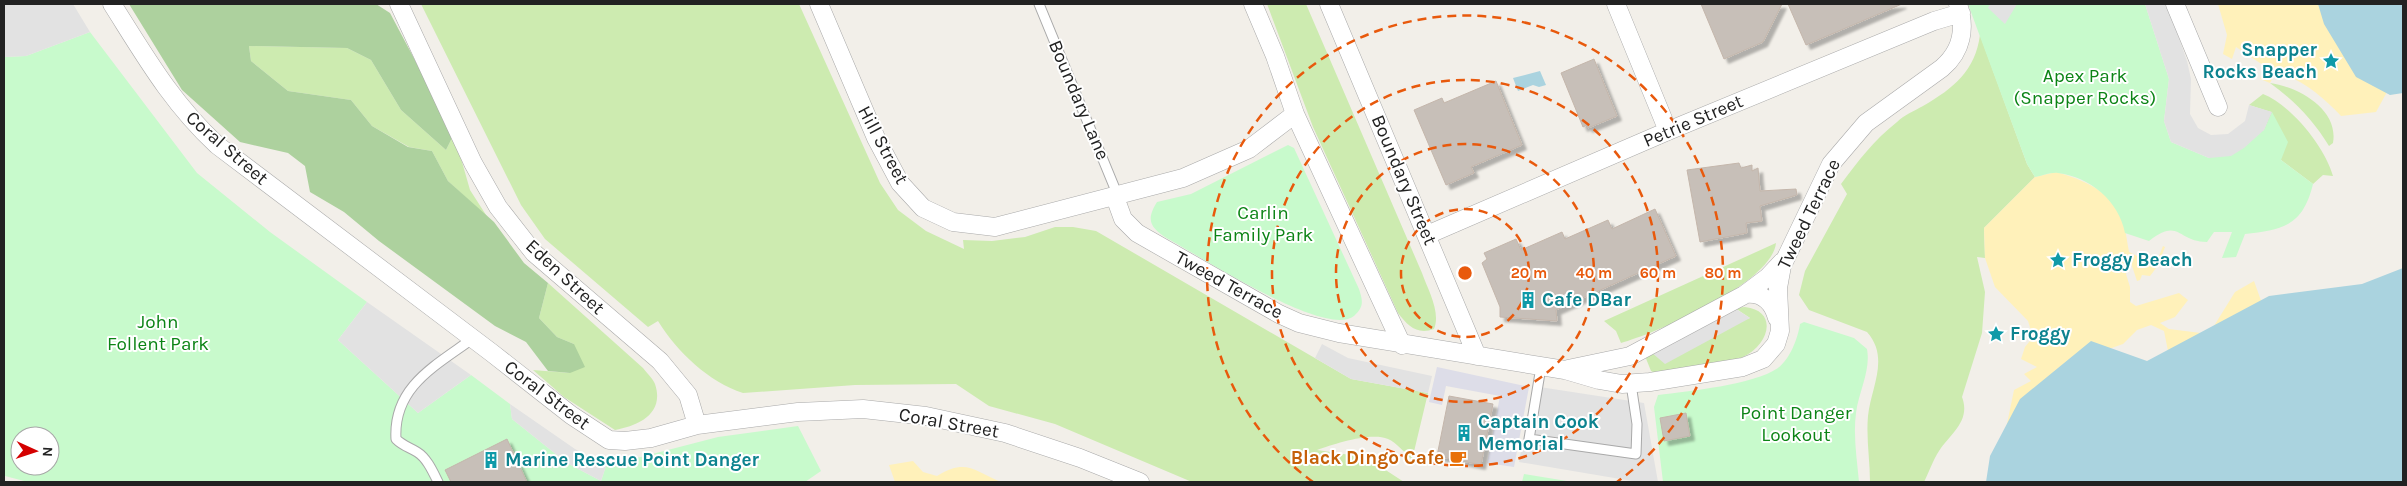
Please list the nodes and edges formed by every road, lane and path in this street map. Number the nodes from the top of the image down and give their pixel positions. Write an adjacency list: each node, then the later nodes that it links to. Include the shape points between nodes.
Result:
1 (112, 4): 18 (street, Coral Street, via 162,85 217,145)
2 (399, 4): 25 (street, Eden Street, via 498,208 534,253 660,361 688,394)
3 (819, 4): 13 (street, Hill Street, via 876,138 900,183 923,208 953,222 995,227)
4 (1039, 4): 13 (lane, Boundary Lane)
5 (1253, 4): 11 (street)
6 (1329, 4): 14 (street, Boundary Street)
7 (1616, 4): 12 (street)
8 (2175, 4): 10 (street)
9 (1959, 8): 12 (street, Petrie Street); 15 (street, Tweed Terrace, via 1961,39 1952,58 1879,112 1847,143 1824,177)
10 (2218, 106)
11 (1295, 114): 13 (street, via 1263,140 1211,168); 19 (street)
12 (1668, 131): 14 (street, Petrie Street)
13 (1117, 196): 19 (street, Tweed Terrace, via 1126,224 1137,233 1278,314 1316,328)
14 (1428, 235): 20 (street, Boundary Street)
15 (1784, 260): 16 (street, Tweed Terrace); 17 (street, Tweed Terrace, via 1779,280)
16 (1744, 295): 17 (street, via 1755,294 1767,299); 21 (street, Tweed Terrace)
17 (1779, 322): 24 (street, Tweed Terrace, via 1774,348 1754,364)
18 (472, 339): 25 (street, Coral Street, via 609,440 651,438); 26 (lane, via 420,377 402,399 395,422 396,439 404,447 418,452)
19 (1402, 345): 20 (street, Tweed Terrace)
20 (1477, 356): 22 (street, Tweed Terrace)
21 (1625, 358): 23 (street, Tweed Terrace); 24 (street)
22 (1541, 367): 23 (street, Tweed Terrace); 24 (lane, via 1529,439 1636,454 1637,424)
23 (1565, 370): 24 (street, Tweed Terrace, via 1612,383)
24 (1631, 384)
25 (697, 425): 27 (street, Coral Street, via 816,411 863,409 926,416 1005,433)
26 (438, 482)
27 (1140, 482)

